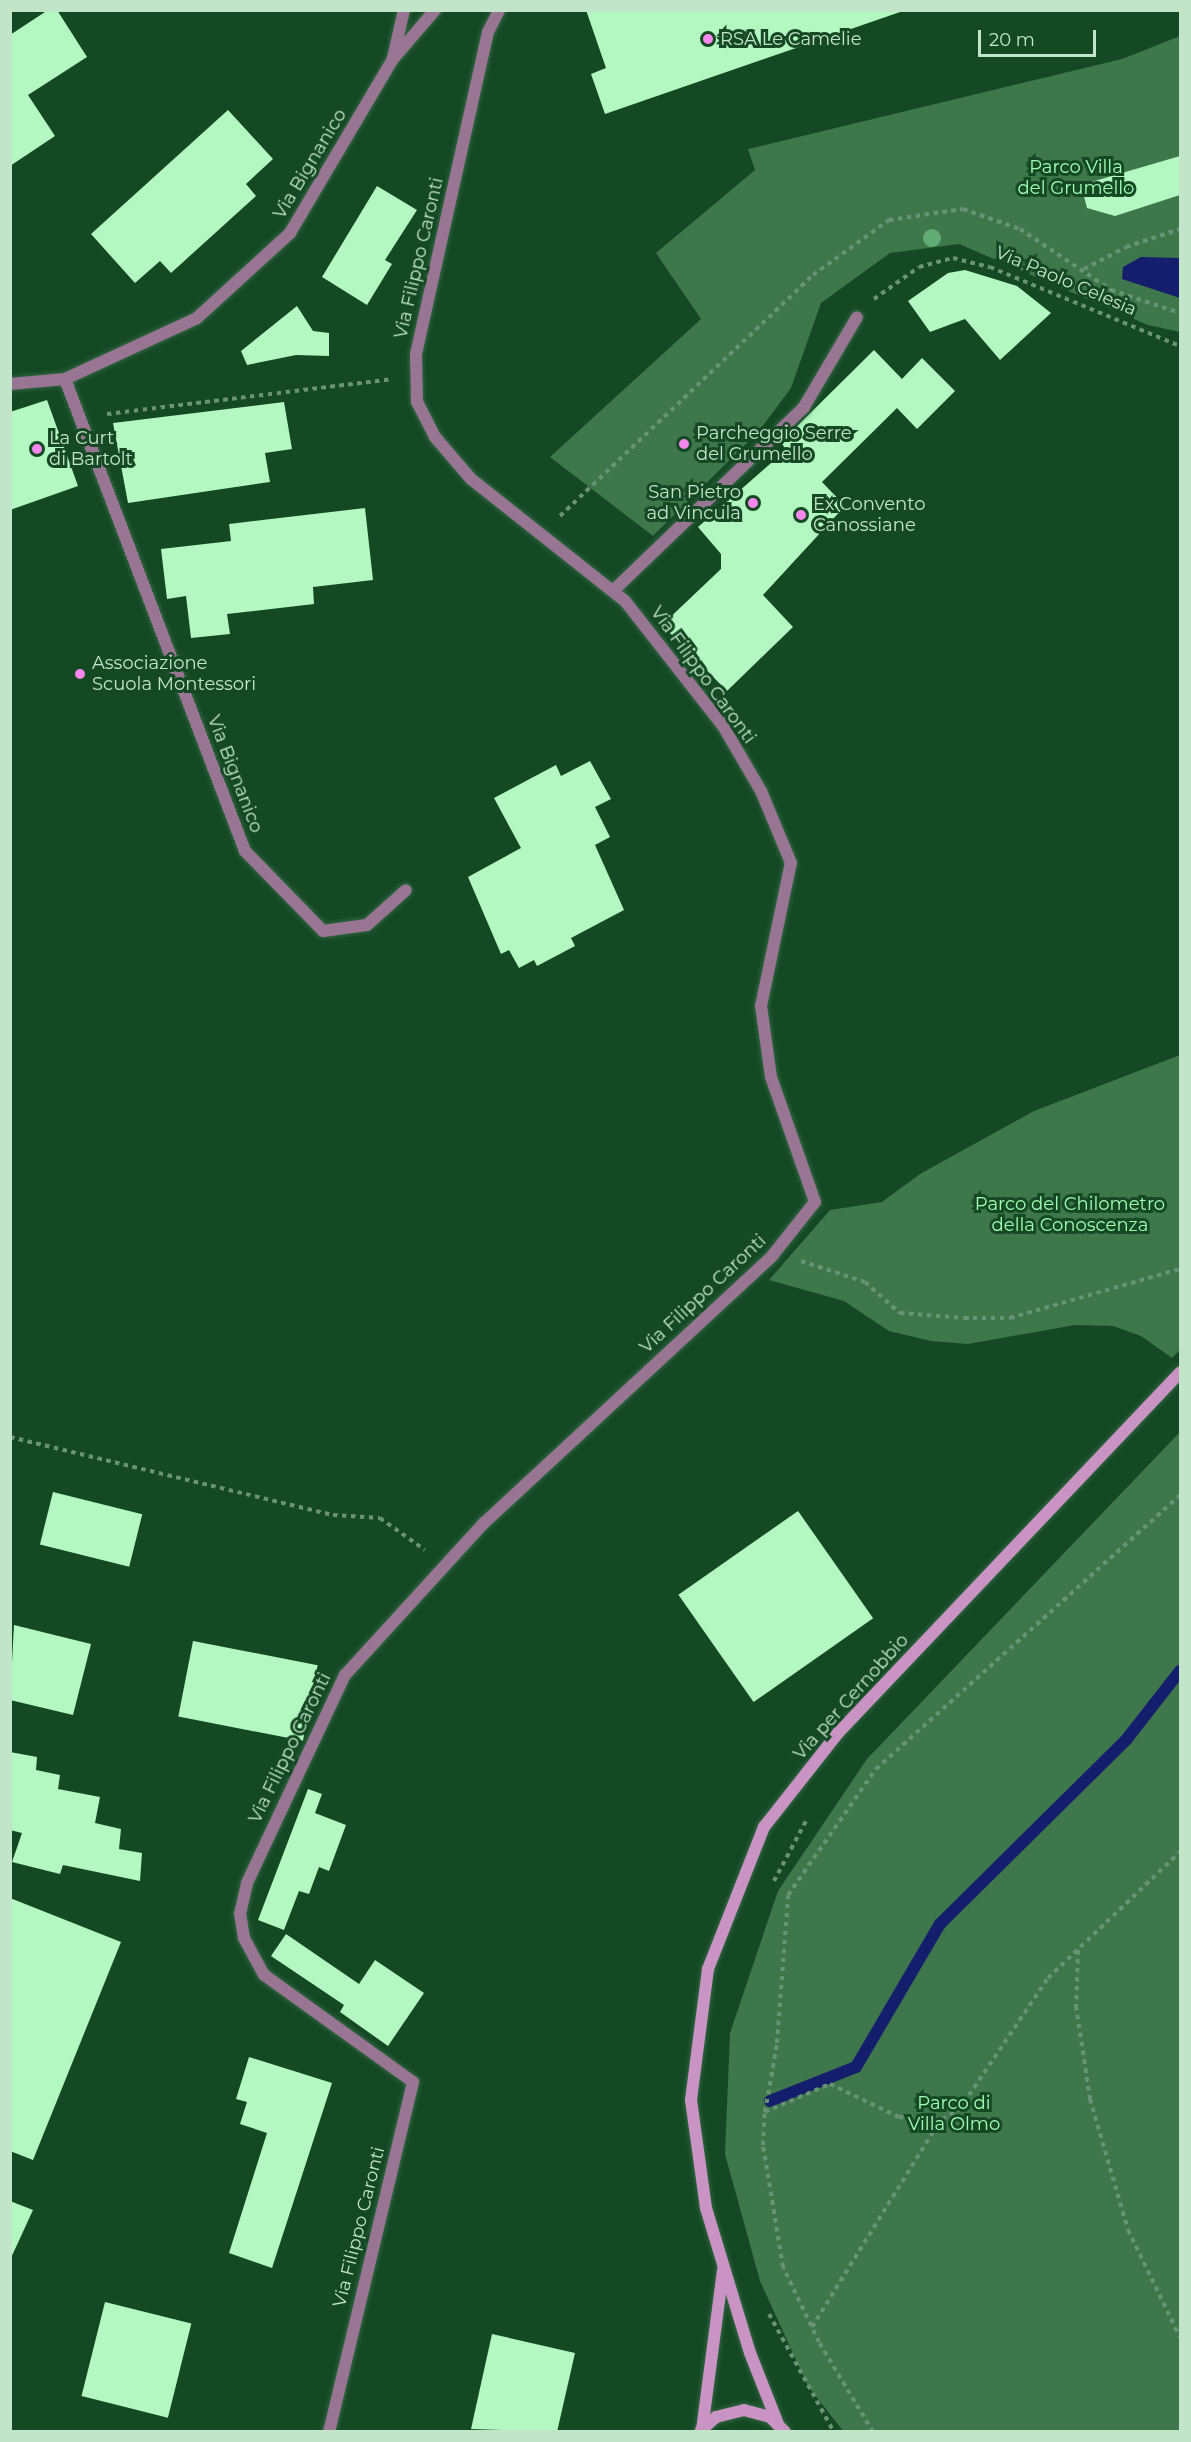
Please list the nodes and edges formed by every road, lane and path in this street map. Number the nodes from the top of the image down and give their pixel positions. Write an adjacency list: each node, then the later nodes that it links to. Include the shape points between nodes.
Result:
1 (404, 10): 4 (street)
2 (435, 10): 4 (street, Via Bignanico)
3 (499, 10): 9 (street, Via Filippo Caronti, via 488,32)
4 (393, 59): 10 (street, Via Bignanico, via 290,233 197,318)
5 (1180, 229): 6 (path, via 1126,247)
6 (1084, 269)
7 (857, 317): 8 (path, Via Paolo Celesia, via 882,290 919,267 953,258 990,267); 13 (street, via 804,407)
8 (1180, 346)
9 (412, 377): 12 (path); 13 (street, Via Filippo Caronti, via 435,437 471,479)
10 (65, 380): 11 (street, Via Bignanico); 12 (street, Via Bignanico)
11 (10, 384)
12 (80, 418): 14 (street, Via Bignanico, via 245,851 323,931 367,925)
13 (613, 591): 15 (street, Via Filippo Caronti, via 723,726 761,791 790,863 761,1006 771,1077 815,1202)
14 (406, 890)
15 (778, 1248): 16 (path, via 865,1282 900,1313 964,1318 1010,1318); 20 (street, Via Filippo Caronti)
16 (1180, 1269)
17 (1180, 1372): 27 (main road, Via per Cernobbio, via 838,1733 764,1827 708,1970 691,2100 706,2208)
18 (10, 1437): 20 (path, via 333,1515 380,1518)
19 (1180, 1495): 25 (path, via 876,1769 789,1895 777,2043)
20 (444, 1566): 33 (street, Via Filippo Caronti, via 345,1675 247,1883 240,1914 244,1938 264,1975 413,2082)
21 (810, 1814): 23 (path)
22 (1180, 1852): 24 (path)
23 (773, 1884)
24 (1078, 1949): 26 (path, via 1048,1978 959,2110); 30 (path, via 1076,2006 1090,2099 1128,2230)
25 (765, 2112): 26 (path, via 830,2084 899,2117); 29 (path, via 763,2145 783,2267)
26 (942, 2119): 29 (path)
27 (723, 2263): 31 (main road, Via per Cernobbio); 32 (main road, Via per Cernobbio)
28 (764, 2301): 34 (path, via 782,2345)
29 (812, 2327): 35 (path)
30 (1180, 2337)
31 (782, 2428): 32 (main road, via 753,2410 734,2410)
32 (701, 2431)
33 (329, 2432)
34 (834, 2432)
35 (873, 2432)

